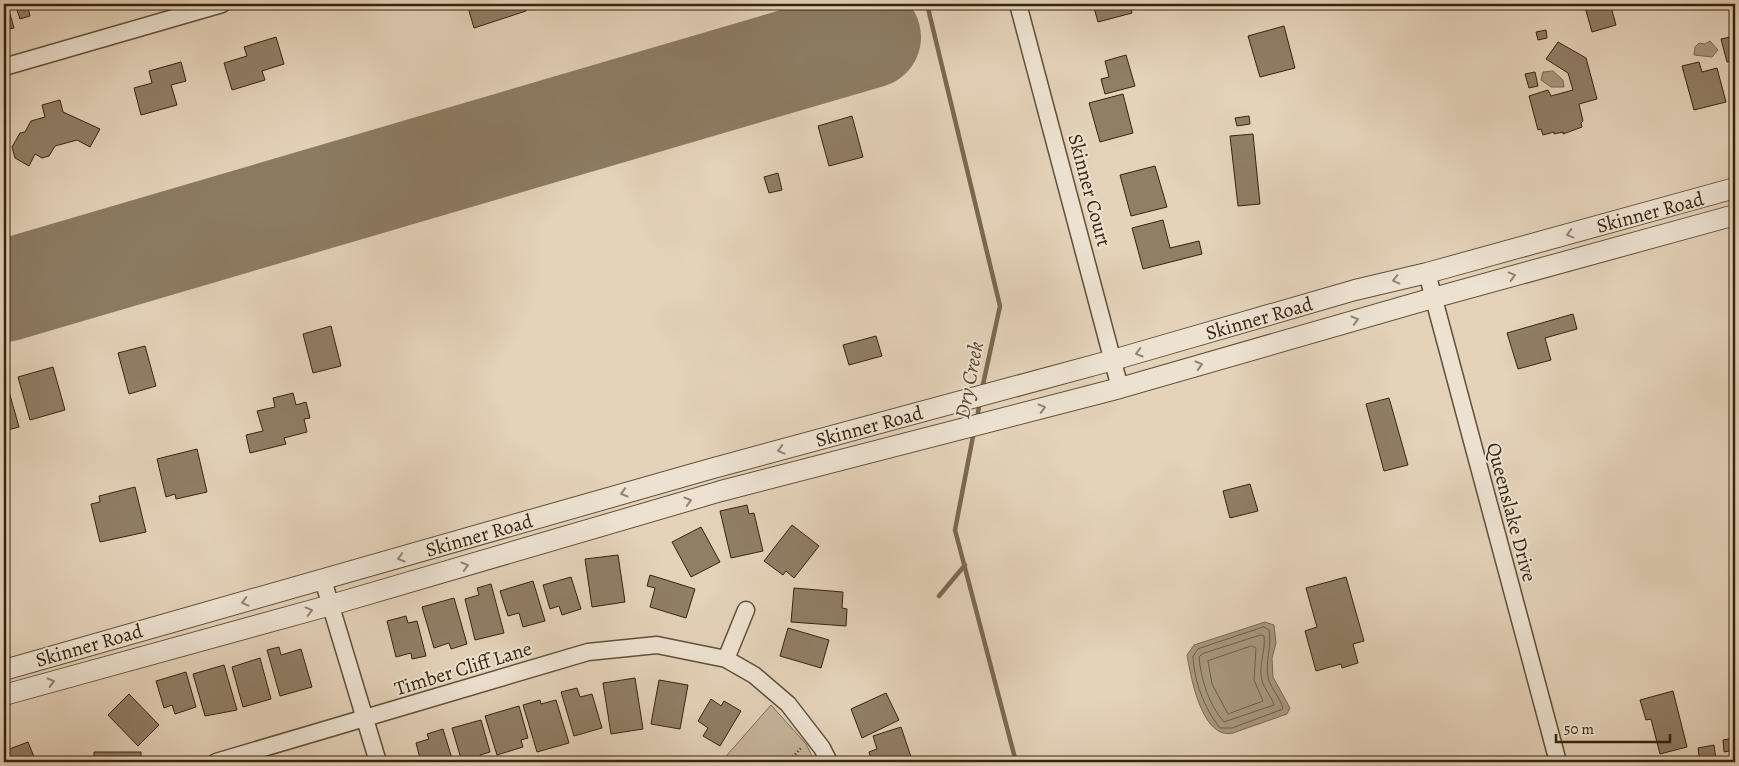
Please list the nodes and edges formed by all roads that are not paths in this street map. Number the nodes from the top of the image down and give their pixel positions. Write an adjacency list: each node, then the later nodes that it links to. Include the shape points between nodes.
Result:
1 (222, 4): 3 (street)
2 (1018, 4): 8 (street, Skinner Court)
3 (4, 67)
4 (1735, 188): 6 (street, Skinner Road, one-way to 6)
5 (1735, 215): 7 (street, Skinner Road, one-way to 5)
6 (1427, 273): 7 (street, Queenslake Drive); 8 (street, Skinner Road, one-way to 8, via 1355,290)
7 (1433, 298): 9 (street, Skinner Road, one-way to 7); 20 (street, Queenslake Drive)
8 (1113, 360): 9 (street, Skinner Court); 10 (street, Skinner Road, one-way to 10, via 710,469)
9 (1120, 388): 11 (street, Skinner Road, one-way to 9, via 721,491)
10 (323, 580): 11 (street); 14 (street, Skinner Road, one-way to 14)
11 (331, 605): 15 (street, Skinner Road, one-way to 11); 16 (street)
12 (746, 610): 13 (street)
13 (726, 659): 16 (street, Timber Cliff Lane, via 657,645 588,652); 19 (street, via 771,688 788,704)
14 (4, 670)
15 (4, 695)
16 (366, 720): 17 (street, Timber Cliff Lane); 18 (street)
17 (216, 762)
18 (378, 762)
19 (829, 762)
20 (1558, 762)

